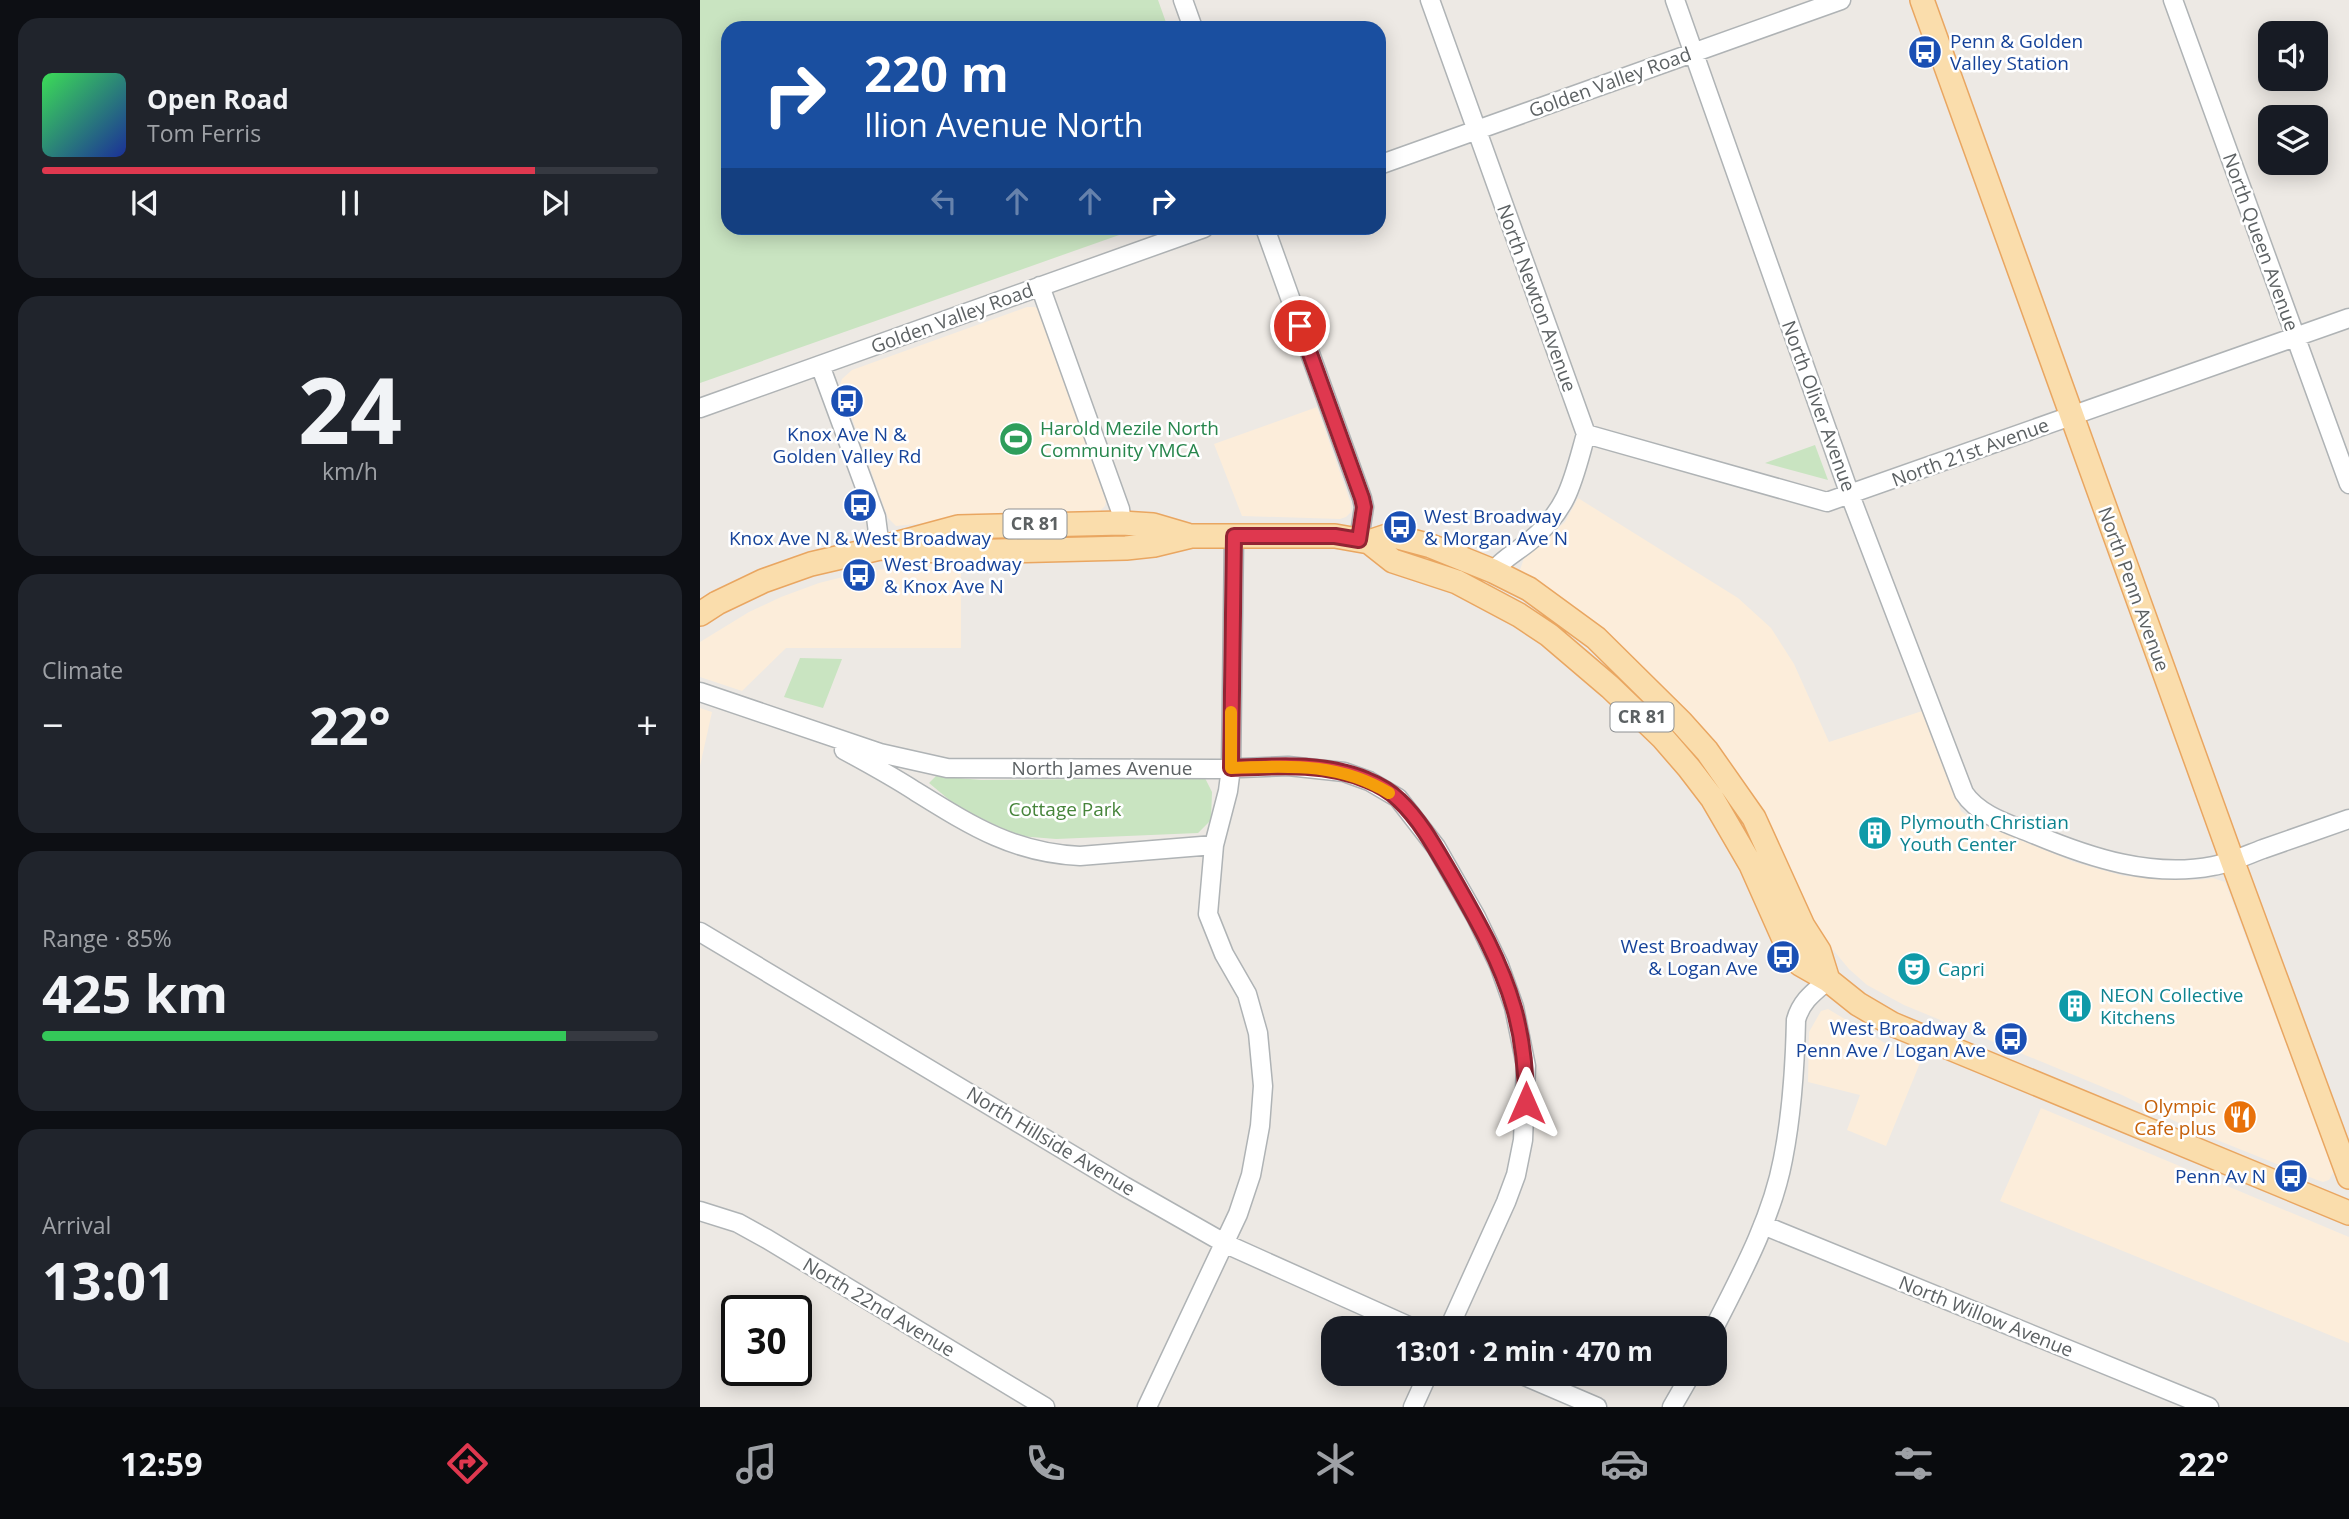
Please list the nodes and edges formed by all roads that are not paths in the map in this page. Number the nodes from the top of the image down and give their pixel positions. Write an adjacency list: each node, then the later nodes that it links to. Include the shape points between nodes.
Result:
1 (1183, 0): 7 (street)
2 (1430, 0): 9 (street, North Newton Avenue)
3 (1675, 0): 8 (street, North Oliver Avenue)
4 (1841, 0): 8 (street, Golden Valley Road)
5 (1922, 0): 18 (main road, North Penn Avenue)
6 (2174, 0): 15 (street, North Queen Avenue)
7 (1190, 21)
8 (1694, 52): 9 (street, Golden Valley Road); 21 (street, North Oliver Avenue)
9 (1476, 130): 10 (street, Golden Valley Road); 19 (street, North Newton Avenue)
10 (1386, 162)
11 (1184, 235): 13 (street, Golden Valley Road)
12 (1268, 235): 25 (street, via 1362,498)
13 (1040, 286): 16 (street, Golden Valley Road); 22 (street)
14 (2349, 318): 15 (street, North 21st Avenue)
15 (2296, 337): 18 (street, North 21st Avenue); 20 (street, North Queen Avenue)
16 (820, 365): 17 (street, Golden Valley Road); 26 (street, via 876,517)
17 (700, 408)
18 (2071, 416): 21 (street, North 21st Avenue); 34 (main road, North Penn Avenue)
19 (1586, 434): 21 (street, North 21st Avenue, via 1827,502); 27 (street, via 1568,497 1557,514)
20 (2349, 484)
21 (1850, 495): 34 (street, North Oliver Avenue, via 1964,793 1974,807 2081,853 2127,865 2193,869)
22 (1122, 523): 23 (main road, CR 81); 26 (main road, CR 81, via 958,527)
23 (1191, 536): 24 (main road, CR 81); 26 (main road, CR 81, via 1126,548 961,552)
24 (1234, 536): 25 (main road, CR 81, via 1335,536); 31 (street)
25 (1364, 541): 27 (main road, CR 81, via 1390,535); 36 (main road, CR 81, via 1393,561 1457,582 1519,615 1577,657 1637,712 1712,798 1800,964)
26 (880, 548): 28 (main road, CR 81, via 763,581)
27 (1493, 571): 36 (main road, CR 81, via 1529,589 1595,638 1707,751 1754,818 1819,951)
28 (700, 614)
29 (700, 692): 30 (street, North James Avenue)
30 (814, 732): 31 (street, North James Avenue, via 947,768); 33 (street, North James Avenue, via 954,817 1025,847 1080,856)
31 (1231, 768): 33 (street); 43 (street, North James Avenue, via 1287,766 1344,772 1398,798 1436,847 1499,965 1514,1007 1526,1066 1522,1140 1506,1202)
32 (2349, 819): 34 (street)
33 (1214, 845): 41 (street, via 1208,914 1252,1010 1263,1086 1251,1175)
34 (2232, 860): 37 (main road, North Penn Avenue)
35 (700, 932): 41 (street, North Hillside Avenue)
36 (1828, 980): 38 (main road, CR 81, via 1892,1024); 40 (street, via 1804,1000 1796,1020 1785,1150)
37 (2349, 1177)
38 (2349, 1213)
39 (703, 1215): 48 (street, North 22nd Avenue, via 738,1223 767,1239)
40 (1763, 1225): 44 (street); 53 (street, North Willow Avenue)
41 (1226, 1244): 42 (street, North Hillside Avenue); 49 (street)
42 (1386, 1316)
43 (1454, 1316)
44 (1720, 1316)
45 (1423, 1386): 50 (street)
46 (1548, 1386): 51 (street)
47 (1684, 1386): 52 (street)
48 (1045, 1407)
49 (1147, 1407)
50 (1413, 1407)
51 (1597, 1407)
52 (1672, 1407)
53 (2209, 1407)

